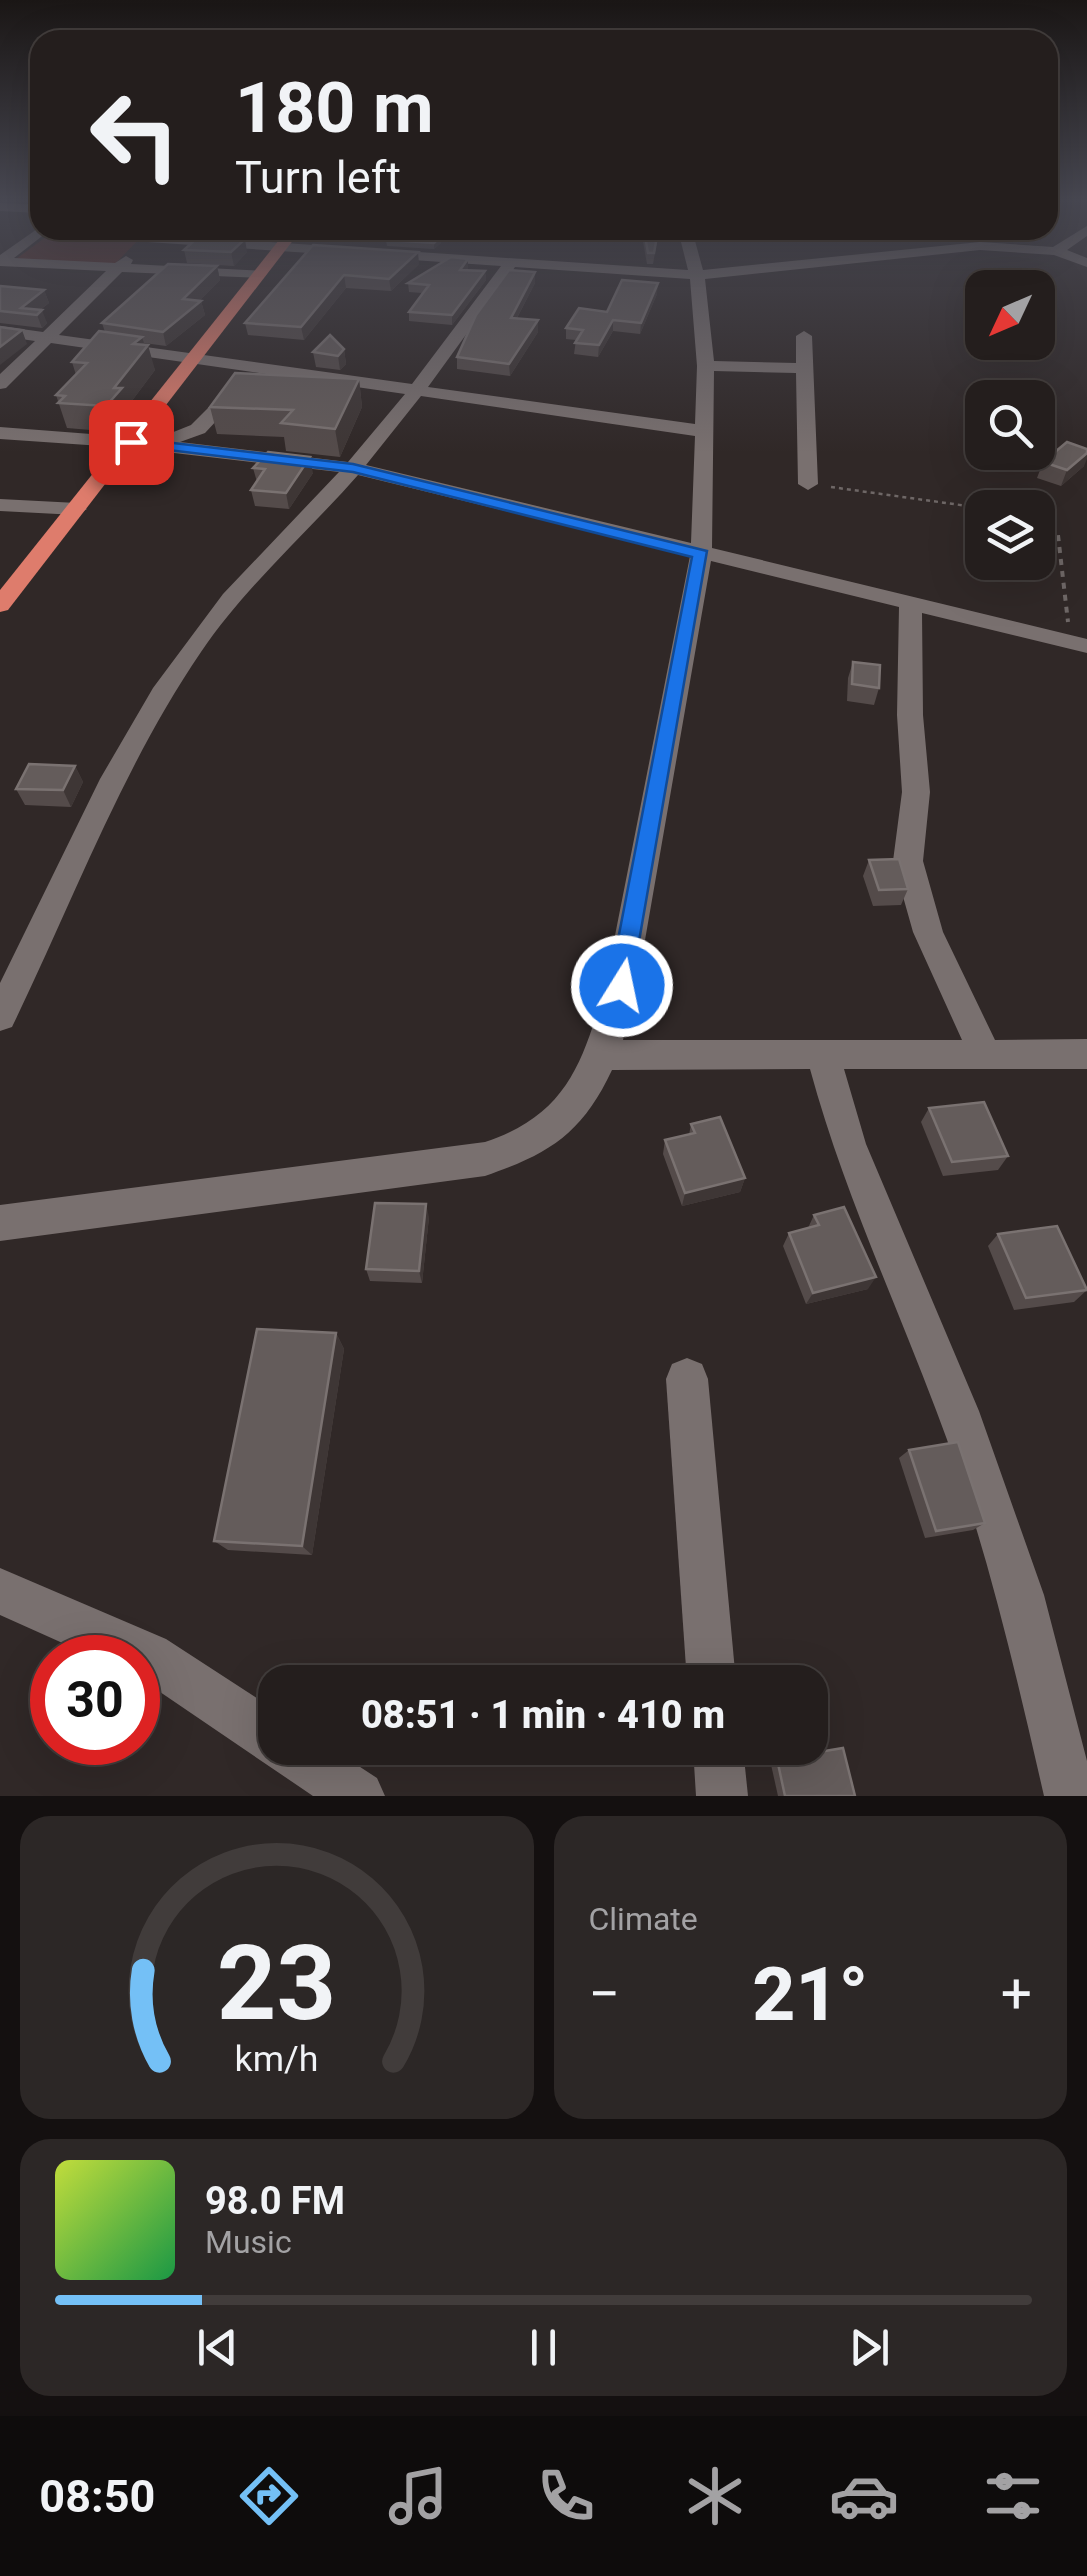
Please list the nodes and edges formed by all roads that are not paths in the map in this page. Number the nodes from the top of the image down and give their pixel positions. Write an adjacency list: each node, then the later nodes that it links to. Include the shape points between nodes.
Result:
1 (101, 285): 7 (street)
2 (252, 285): 8 (highway)
3 (494, 285): 12 (street)
4 (698, 285): 9 (street)
5 (0, 331): 7 (street)
6 (804, 336): 10 (street)
7 (48, 337): 8 (street); 11 (street)
8 (194, 359): 12 (street); 15 (highway); 16 (street, via 245,390 198,429)
9 (706, 366): 10 (street); 13 (street)
10 (808, 368): 18 (street)
11 (0, 384)
12 (418, 390): 13 (street); 17 (street)
13 (702, 431): 21 (street)
14 (0, 433): 15 (street)
15 (131, 442): 16 (street); 20 (highway)
16 (156, 445): 17 (street)
17 (353, 468): 21 (street); 25 (street, via 192,648 125,762)
18 (808, 484)
19 (0, 505): 20 (street)
20 (77, 509): 23 (highway)
21 (701, 554): 22 (street); 27 (street, via 622,986)
22 (910, 604): 24 (street); 29 (street, via 916,792 908,861 928,932)
23 (0, 606)
24 (1078, 644)
25 (0, 1016)
26 (1087, 1054): 29 (street)
27 (602, 1055): 28 (street); 30 (street, via 563,1115 526,1145 484,1159)
28 (823, 1056): 29 (street); 39 (street, via 874,1214 958,1411 1021,1595)
29 (986, 1056)
30 (0, 1223)
31 (687, 1379): 33 (street)
32 (0, 1591): 34 (street, via 149,1656)
33 (711, 1665)
34 (258, 1729)
35 (312, 1765): 37 (street)
36 (719, 1765): 38 (street)
37 (359, 1796)
38 (722, 1796)
39 (1070, 1796)

